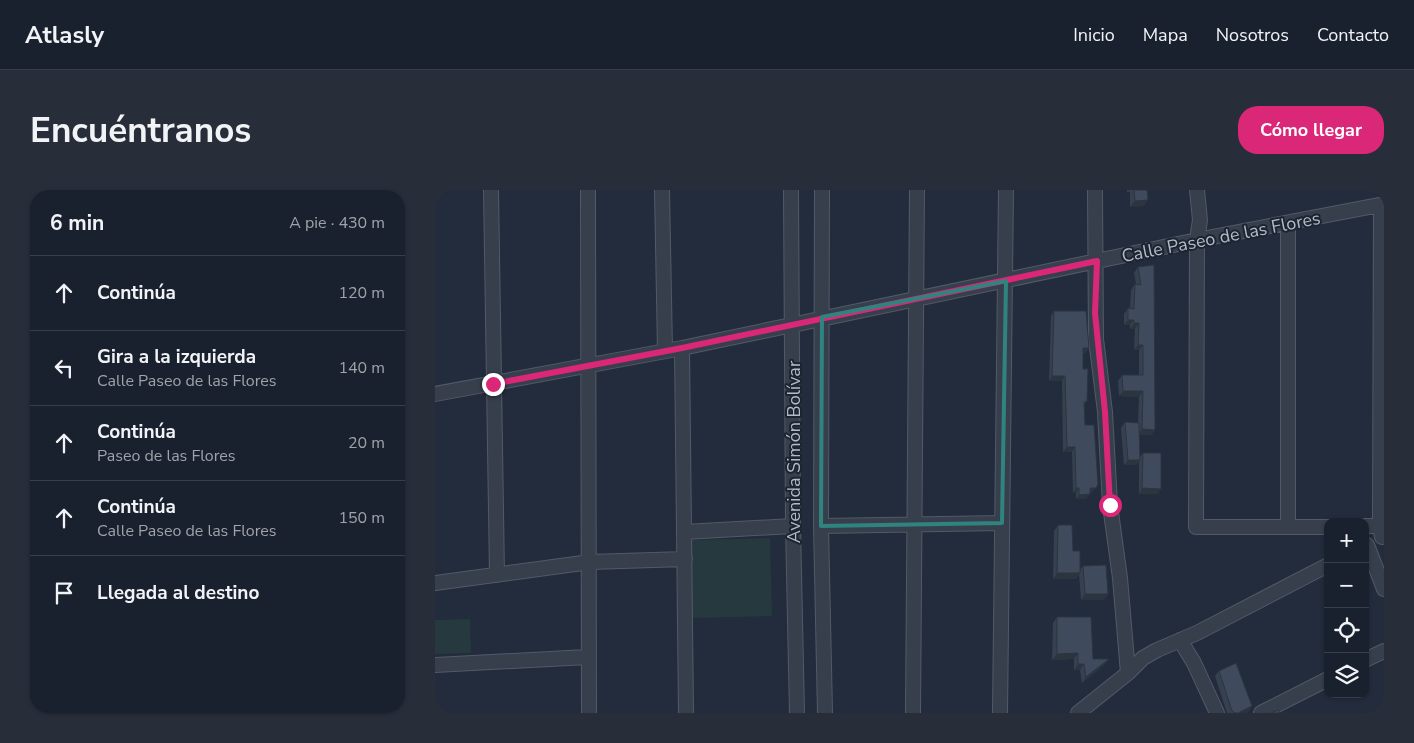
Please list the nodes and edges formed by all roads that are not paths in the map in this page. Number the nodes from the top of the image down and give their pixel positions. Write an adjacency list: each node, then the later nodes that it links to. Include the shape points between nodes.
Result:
1 (491, 190): 21 (street)
2 (588, 190): 20 (street)
3 (662, 190): 19 (street)
4 (791, 190): 17 (street, Avenida Simón Bolívar)
5 (822, 190): 16 (street, Avenida Simón Bolívar)
6 (917, 190): 15 (street)
7 (1006, 190): 14 (street)
8 (1095, 190): 13 (street)
9 (1197, 190): 12 (street, via 1200,220)
10 (1383, 205): 11 (street, Calle Paseo de las Flores); 31 (street)
11 (1288, 224): 12 (street, Calle Paseo de las Flores); 27 (street)
12 (1197, 240): 13 (street, Calle Paseo de las Flores); 27 (street, via 1196,527)
13 (1097, 261): 14 (street, Calle Paseo de las Flores); 45 (street, via 1094,290 1096,339)
14 (1006, 281): 15 (street, Calle Paseo de las Flores); 24 (street)
15 (916, 299): 16 (street, Calle Paseo de las Flores); 23 (street)
16 (822, 317): 17 (street, Calle Paseo de las Flores); 26 (street, Avenida Simón Bolívar)
17 (793, 325): 18 (street); 25 (street, Avenida Simón Bolívar)
18 (682, 348): 19 (street); 30 (street)
19 (665, 352): 20 (street)
20 (588, 365): 21 (street); 35 (street)
21 (493, 384): 22 (street); 37 (street)
22 (435, 394)
23 (913, 523): 24 (street); 26 (street); 52 (street)
24 (1002, 523): 53 (street)
25 (793, 526): 30 (street); 50 (street, Avenida Simón Bolívar)
26 (821, 526): 51 (street, Avenida Simón Bolívar)
27 (1288, 527): 28 (street)
28 (1324, 527)
29 (1369, 528): 31 (street)
30 (684, 532): 34 (street)
31 (1382, 533): 32 (street)
32 (1369, 544)
33 (1369, 553): 39 (street)
34 (685, 559): 35 (street); 49 (street)
35 (590, 562): 37 (street); 42 (street)
36 (1324, 567): 40 (street)
37 (497, 575): 38 (street)
38 (435, 583)
39 (1384, 589)
40 (1180, 640): 45 (street, via 1143,658); 47 (street)
41 (1384, 651): 43 (street)
42 (587, 657): 44 (street); 48 (street)
43 (1369, 658)
44 (435, 665)
45 (1128, 673): 54 (street)
46 (1324, 681): 57 (street)
47 (1209, 698): 55 (street); 56 (street)
48 (589, 713)
49 (686, 713)
50 (797, 713)
51 (825, 713)
52 (913, 713)
53 (1000, 713)
54 (1078, 713)
55 (1204, 713)
56 (1217, 713)
57 (1261, 713)

